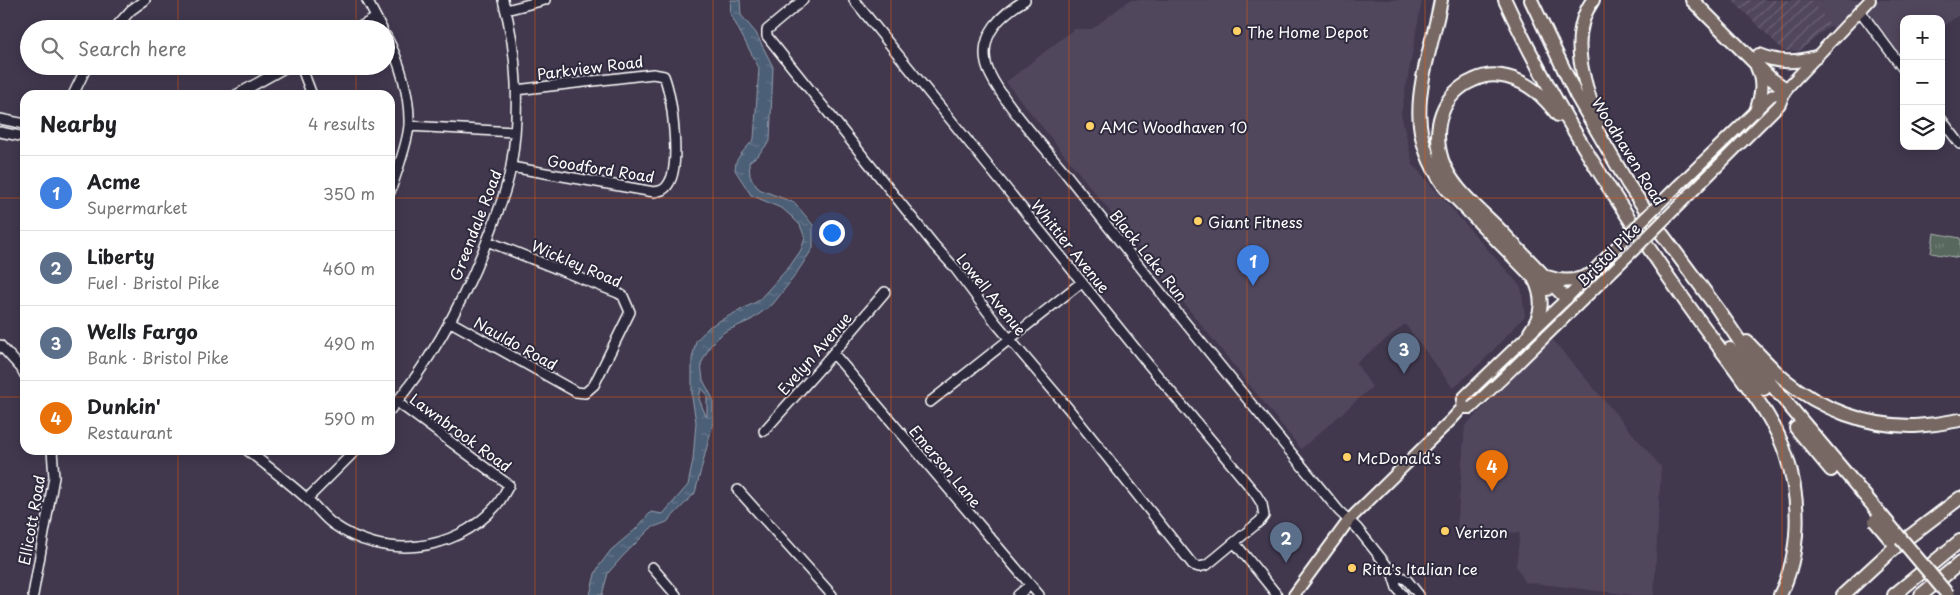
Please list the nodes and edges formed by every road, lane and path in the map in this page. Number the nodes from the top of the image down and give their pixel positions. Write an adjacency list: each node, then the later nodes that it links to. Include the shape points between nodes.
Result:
1 (145, 0): 19 (street)
2 (367, 0): 18 (street)
3 (502, 0): 16 (street, Greendale Road)
4 (545, 0): 16 (street)
5 (803, 0): 57 (street, Lowell Avenue, via 767,30 767,36)
6 (854, 0): 51 (street, Whittier Avenue)
7 (1025, 0): 15 (street, Black Lake Run)
8 (1441, 0): 50 (highway, via 1418,100 1425,150 1446,188)
9 (1505, 0): 44 (highway, via 1549,88)
10 (1530, 0): 43 (highway, Woodhaven Road, via 1576,95)
11 (1593, 0): 43 (highway, via 1581,24 1580,55 1589,96)
12 (1692, 0): 23 (highway)
13 (1705, 0): 23 (highway)
14 (1870, 0): 17 (main road, Bristol Pike)
15 (1010, 4): 75 (street, Black Lake Run, via 991,29 986,46 986,63 993,80 1258,414)
16 (506, 10): 33 (street, Greendale Road)
17 (1860, 11): 22 (main road, Bristol Pike); 24 (street)
18 (376, 18): 20 (street)
19 (122, 20)
20 (372, 20)
21 (395, 56): 38 (street, via 401,69)
22 (1816, 57): 23 (highway, via 1786,62); 29 (main road, Bristol Pike)
23 (1757, 59): 29 (highway); 34 (highway, via 1762,94)
24 (1900, 65)
25 (83, 75): 30 (street)
26 (272, 75): 31 (street)
27 (304, 75): 32 (street)
28 (665, 80): 33 (street, Parkview Road, via 664,76 653,74); 45 (street, Goodford Road, via 674,127 674,167 670,182 662,191)
29 (1786, 89): 34 (main road, Bristol Pike, via 1771,96); 53 (main road, Bristol Pike, bridge, via 1780,104 1638,246)
30 (75, 90)
31 (245, 90)
32 (310, 90)
33 (516, 90): 40 (street, Greendale Road)
34 (1756, 111): 49 (main road, Bristol Pike, bridge)
35 (0, 119): 36 (street)
36 (20, 123)
37 (1945, 125): 42 (street)
38 (409, 126): 40 (street); 46 (street)
39 (0, 132): 41 (street)
40 (514, 132): 45 (street, Greendale Road)
41 (20, 136)
42 (1960, 144)
43 (1609, 153): 54 (highway, Woodhaven Road, via 1662,234)
44 (1594, 162): 48 (highway); 50 (highway, via 1539,93 1506,76 1489,76 1464,85 1448,100 1441,114 1438,144 1452,180)
45 (511, 167): 47 (street, Greendale Road)
46 (395, 178)
47 (487, 241): 55 (street, Greendale Road); 61 (street, Wickley Road, via 618,293 628,304 630,312 594,385 585,393)
48 (1666, 272): 74 (highway); 91 (highway, via 1762,405 1786,454 1795,488 1797,517 1793,552)
49 (1587, 276): 50 (highway, via 1570,281); 53 (main road, Bristol Pike)
50 (1539, 277): 53 (highway); 56 (highway, via 1541,308 1538,321)
51 (1082, 282): 57 (street); 77 (street, Whittier Avenue, via 1255,494 1264,516)
52 (885, 292): 59 (street, Evelyn Avenue)
53 (1567, 304): 56 (main road, Bristol Pike); 65 (main road, Bristol Pike, via 1470,408)
54 (1717, 308): 66 (highway, via 1776,372 1824,405 1865,420 1894,425); 74 (highway, via 1765,377)
55 (449, 321): 61 (street, Nauldo Road); 62 (street, Greendale Road)
56 (1530, 332): 65 (main road, Bristol Pike, via 1463,398)
57 (1010, 339): 63 (street); 77 (street, Lowell Avenue, via 1193,566 1207,565)
58 (0, 345): 60 (street)
59 (833, 353): 67 (street, Evelyn Avenue); 81 (street, Emerson Lane)
60 (20, 367)
61 (570, 389)
62 (397, 402): 64 (street, Greendale Road); 72 (street, Lawnbrook Road, via 510,485 496,506 476,524 446,541 416,548 390,548 361,540 333,524)
63 (930, 402)
64 (395, 404)
65 (1462, 408): 75 (main road, Bristol Pike)
66 (1960, 420)
67 (764, 431)
68 (52, 455): 82 (street, Ellicott Road, via 54,477)
69 (253, 455): 72 (street)
70 (351, 455): 72 (street)
71 (738, 490): 84 (street)
72 (307, 498)
73 (1960, 498): 92 (highway, via 1892,549)
74 (1878, 518): 95 (highway, bridge); 96 (highway, bridge)
75 (1349, 520): 80 (street, Black Lake Run); 88 (main road, Bristol Pike)
76 (1960, 541): 93 (highway)
77 (1235, 543): 87 (street)
78 (1960, 563): 94 (highway)
79 (652, 567): 83 (street)
80 (1392, 572): 89 (street); 90 (street, via 1407,580)
81 (1030, 585): 85 (street); 86 (street, Emerson Lane)
82 (33, 595)
83 (676, 595)
84 (832, 595)
85 (1018, 595)
86 (1039, 595)
87 (1276, 595)
88 (1294, 595)
89 (1403, 595)
90 (1419, 595)
91 (1780, 595)
92 (1843, 595)
93 (1894, 595)
94 (1921, 595)
95 (1937, 595)
96 (1948, 595)

